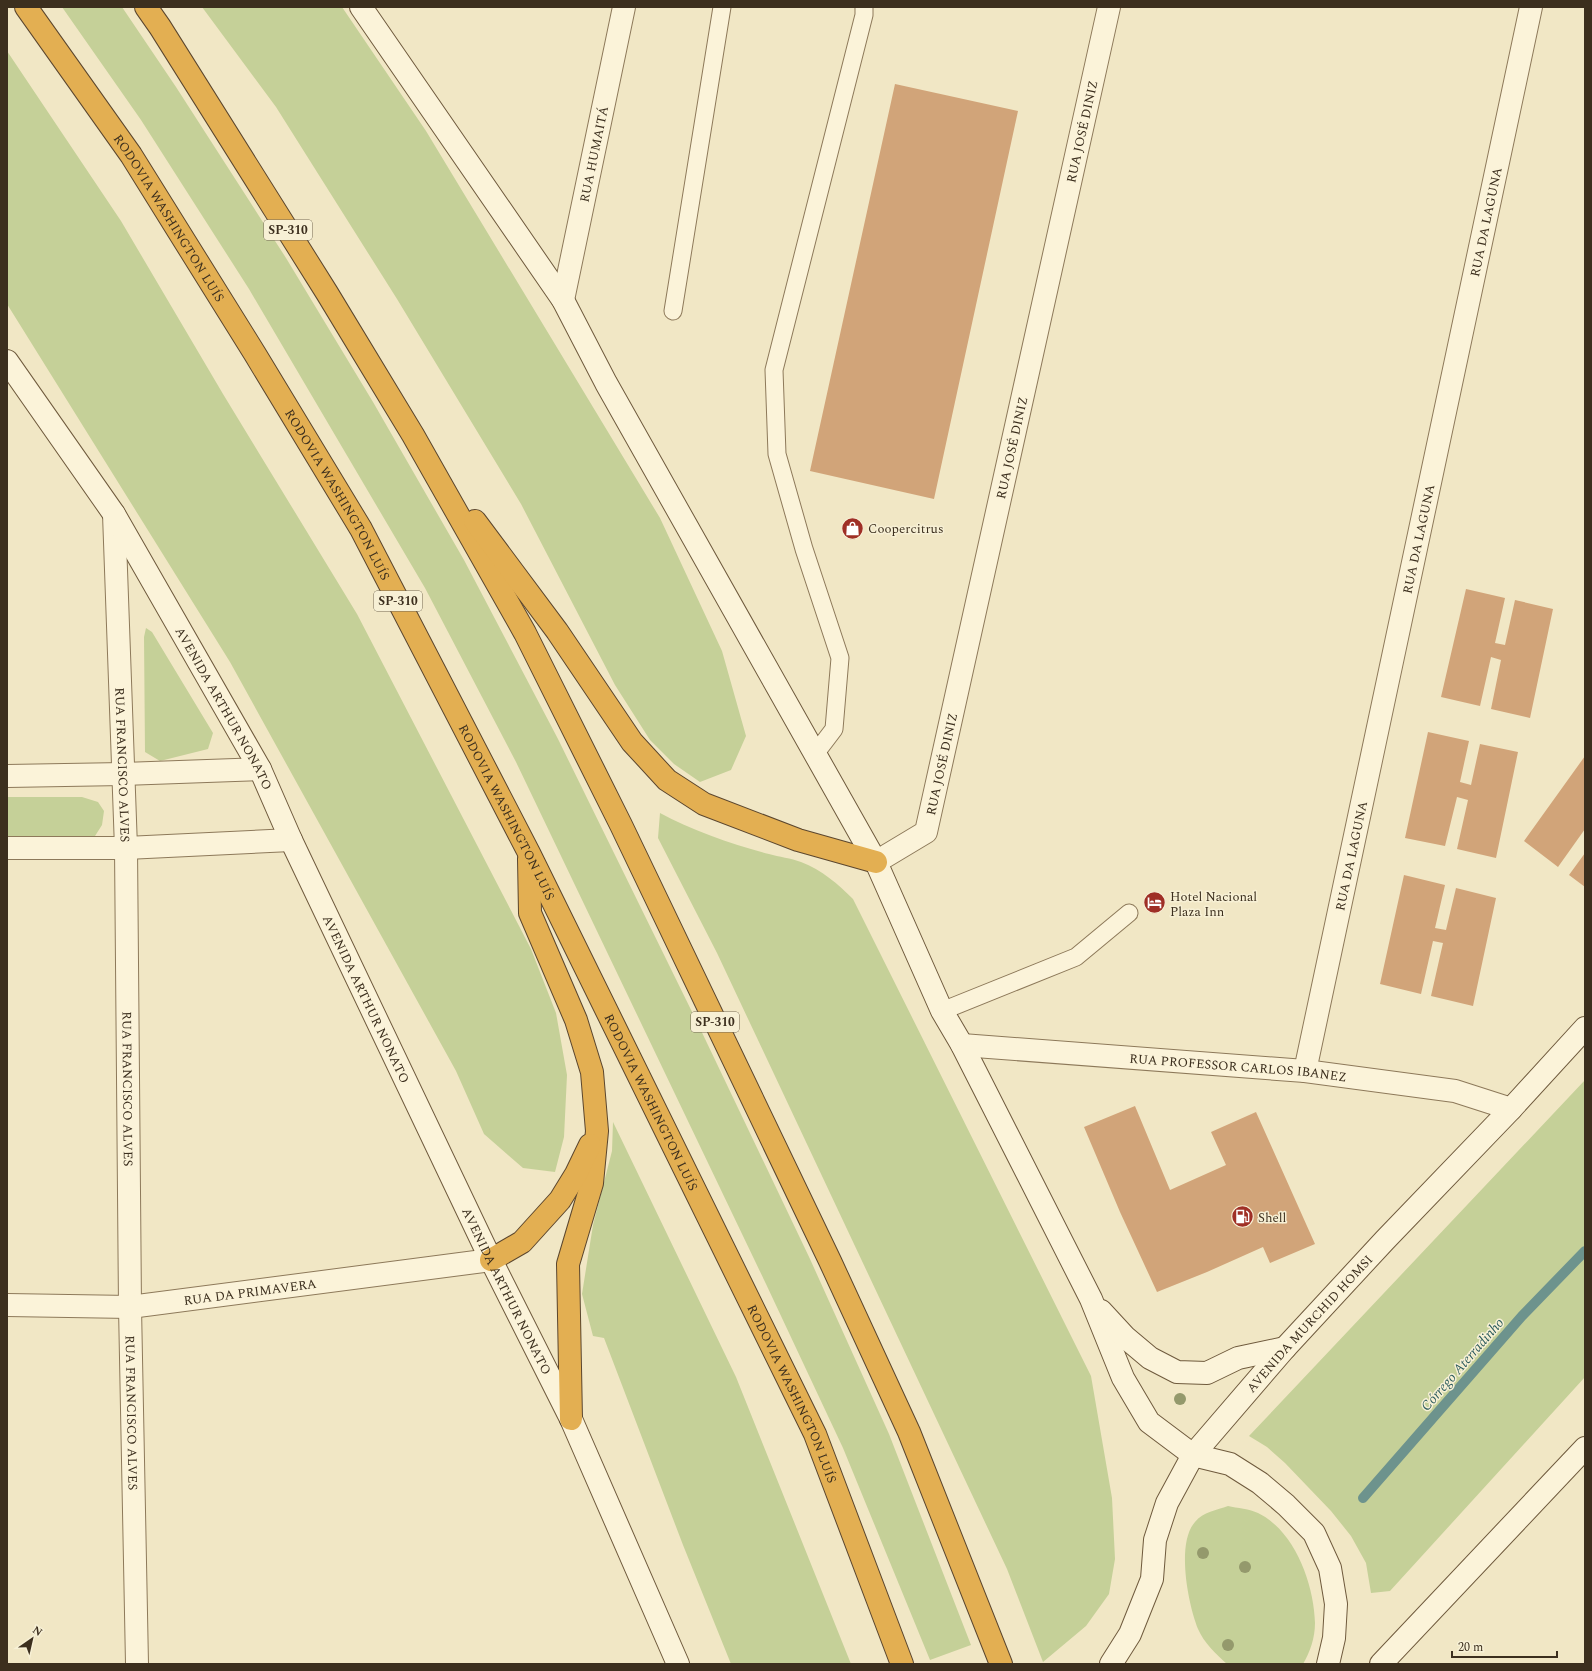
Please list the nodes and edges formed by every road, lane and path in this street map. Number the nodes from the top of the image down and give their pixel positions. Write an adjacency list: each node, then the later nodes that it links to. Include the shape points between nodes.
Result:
1 (26, 7): 21 (highway, RODOVIA WASHINGTON LUÍS / SP-310, via 131,155 361,529)
2 (146, 7): 12 (highway, SP-310)
3 (361, 7): 9 (street)
4 (624, 7): 9 (street, RUA HUMAITÁ)
5 (722, 7): 10 (lane)
6 (864, 7): 14 (lane, via 774,370 777,454 804,549 840,658 834,729)
7 (1108, 7): 22 (street, RUA JOSÉ DINIZ, via 926,832)
8 (1531, 7): 27 (street, RUA DA LAGUNA)
9 (563, 300): 14 (street, via 606,383)
10 (674, 311)
11 (8, 363): 13 (street, AVENIDA ARTHUR NONATO)
12 (413, 434): 22 (highway, via 557,631 632,742 667,780 704,804 798,840); 41 (highway, SP-310, via 525,633 624,832 826,1254 909,1432)
13 (114, 514): 15 (street, AVENIDA ARTHUR NONATO); 16 (street, RUA FRANCISCO ALVES)
14 (815, 754): 22 (street)
15 (260, 769): 16 (street); 18 (street, AVENIDA ARTHUR NONATO)
16 (123, 774): 17 (street); 20 (street, RUA FRANCISCO ALVES)
17 (7, 776)
18 (292, 840): 20 (street); 30 (street, AVENIDA ARTHUR NONATO)
19 (7, 848): 20 (street)
20 (126, 848): 33 (street, RUA FRANCISCO ALVES)
21 (529, 853): 29 (highway, via 530,913 576,1020 592,1072); 38 (highway, RODOVIA WASHINGTON LUÍS / SP-310, via 814,1434)
22 (876, 862): 24 (street)
23 (1129, 913): 24 (lane, via 1076,958)
24 (942, 1011): 26 (street)
25 (1585, 1028): 28 (street, AVENIDA MURCHID HOMSI)
26 (962, 1045): 27 (street, RUA PROFESSOR CARLOS IBANEZ); 31 (street)
27 (1305, 1071): 28 (street, RUA PROFESSOR CARLOS IBANEZ, via 1455,1091)
28 (1511, 1109): 34 (street, AVENIDA MURCHID HOMSI)
29 (597, 1131): 30 (highway, via 560,1200 522,1242); 35 (highway, via 592,1183 568,1264)
30 (492, 1260): 33 (street, RUA DA PRIMAVERA); 35 (street, AVENIDA ARTHUR NONATO)
31 (1091, 1299): 34 (street, via 1125,1337 1150,1358 1177,1372 1207,1373 1238,1358); 37 (street, via 1123,1378 1149,1422)
32 (7, 1306): 33 (street, RUA DA PRIMAVERA)
33 (130, 1307): 39 (street, RUA FRANCISCO ALVES)
34 (1285, 1348): 37 (street, AVENIDA MURCHID HOMSI)
35 (571, 1419): 40 (street, AVENIDA ARTHUR NONATO)
36 (1585, 1448): 44 (street)
37 (1193, 1455): 42 (street, AVENIDA MURCHID HOMSI, via 1167,1503 1156,1540 1152,1579 1130,1634); 43 (street, via 1230,1464 1260,1483 1314,1534 1330,1568 1336,1604 1334,1638)
38 (901, 1659)
39 (137, 1664)
40 (678, 1664)
41 (1001, 1664)
42 (1111, 1664)
43 (1328, 1664)
44 (1381, 1664)

